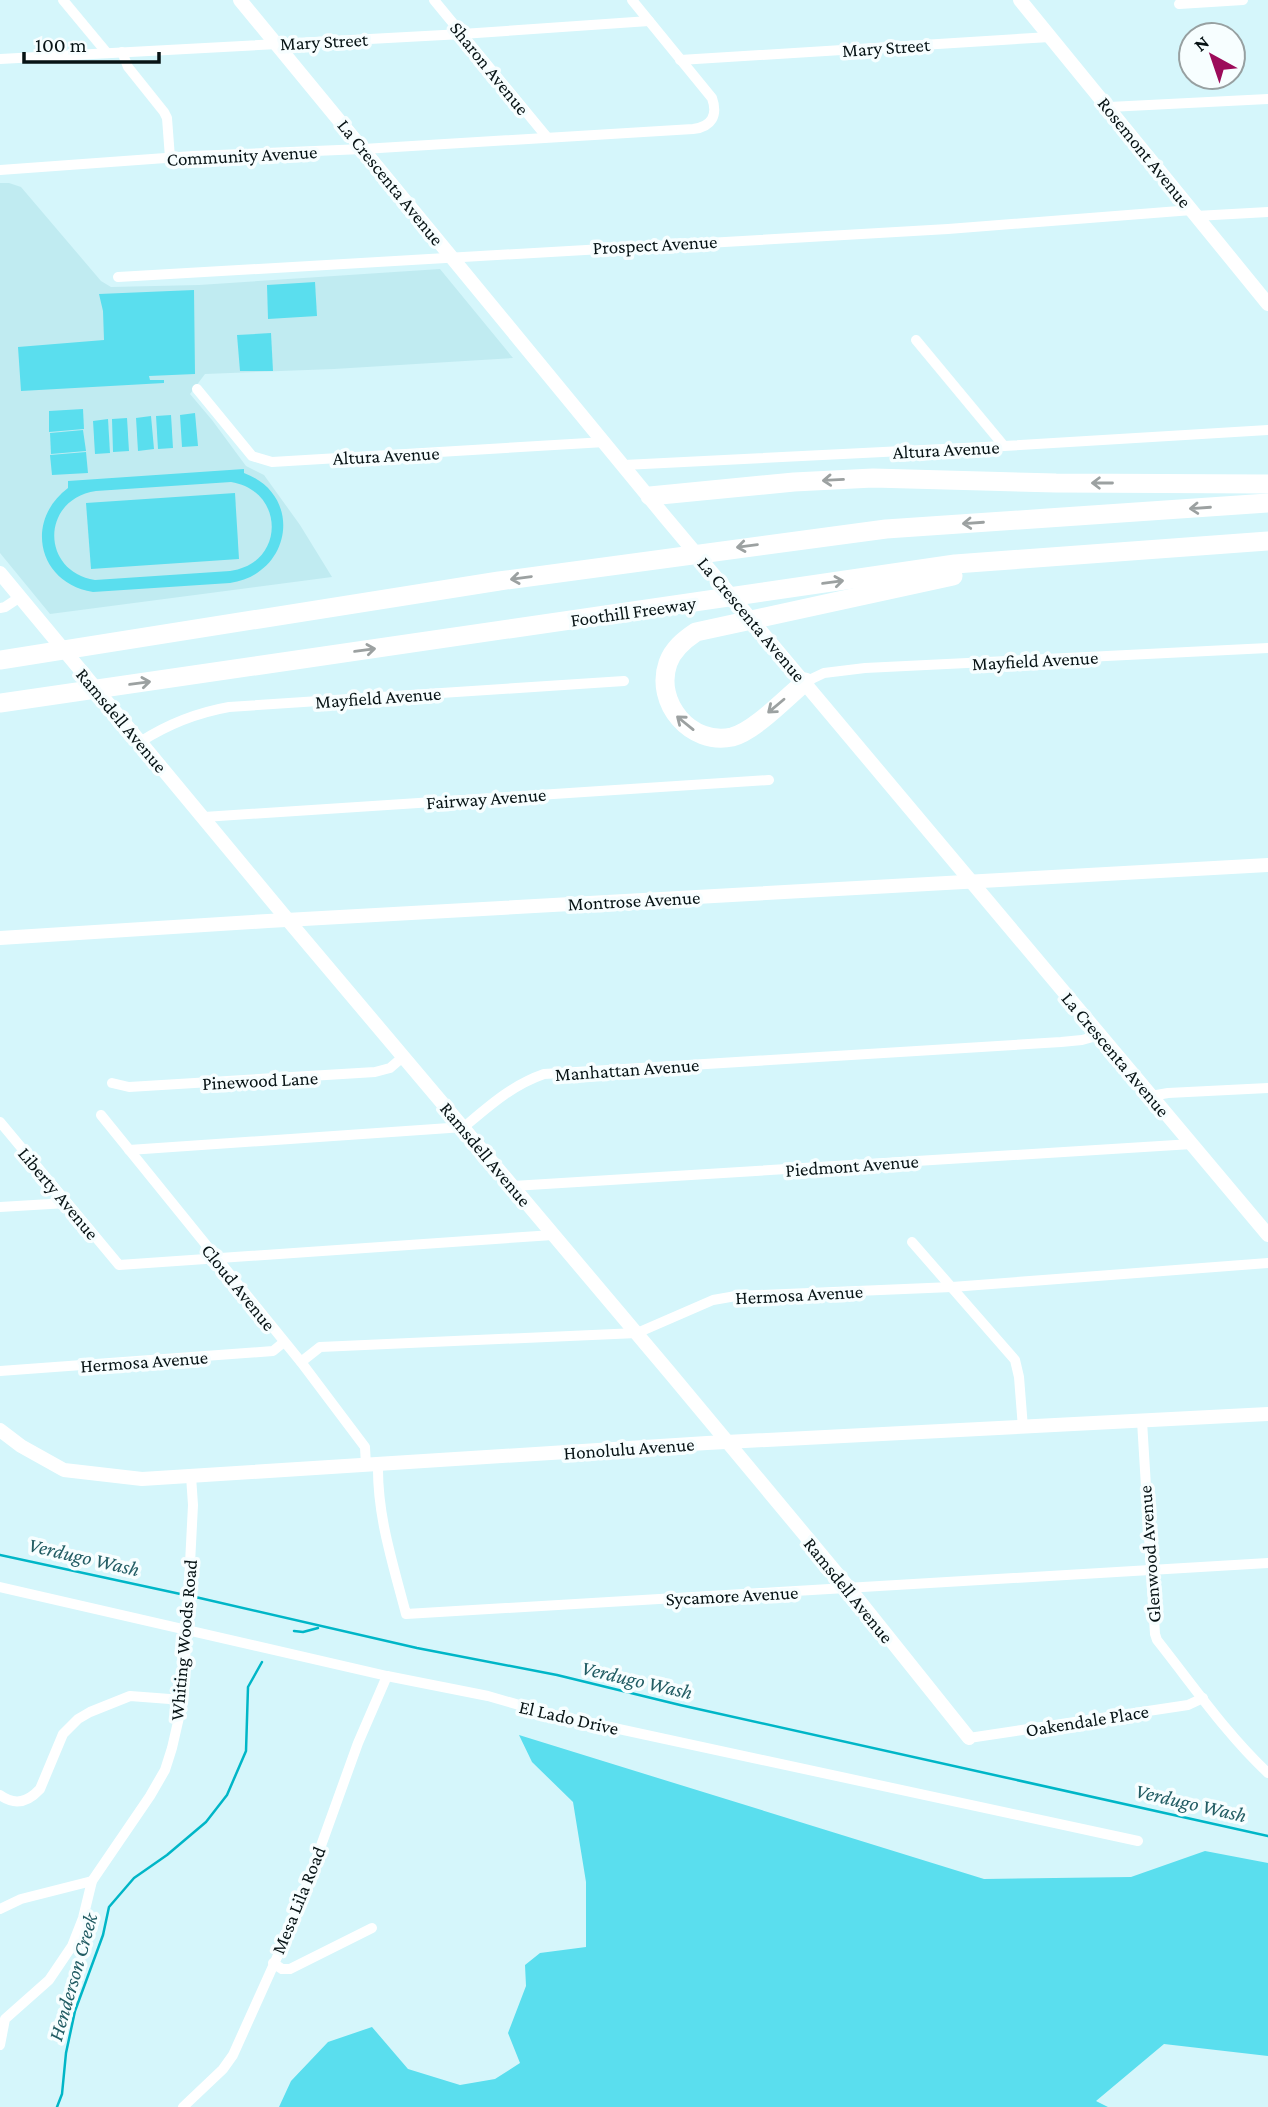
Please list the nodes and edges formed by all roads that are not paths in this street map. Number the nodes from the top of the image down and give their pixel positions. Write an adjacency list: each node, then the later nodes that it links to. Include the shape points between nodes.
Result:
1 (63, 0): 13 (street)
2 (240, 0): 11 (street, La Crescenta Avenue)
3 (434, 0): 9 (street, Sharon Avenue)
4 (632, 0): 8 (street)
5 (1020, 0): 10 (street, Rosemont Avenue)
6 (1242, 0): 7 (street)
7 (1179, 4)
8 (649, 21): 9 (street, Mary Street); 15 (street)
9 (462, 34): 11 (street, Mary Street); 18 (street, Sharon Avenue)
10 (1050, 37): 15 (street, Mary Street); 17 (street, Rosemont Avenue)
11 (276, 43): 12 (street, Mary Street); 19 (street, La Crescenta Avenue)
12 (122, 52): 13 (street, Mary Street); 20 (street, via 167,118)
13 (107, 53): 14 (street, Mary Street)
14 (0, 59)
15 (680, 60): 18 (street, Community Avenue, via 712,98 715,113 706,126)
16 (1268, 99): 17 (street)
17 (1109, 107): 23 (street, Rosemont Avenue)
18 (546, 136): 19 (street, Community Avenue)
19 (363, 149): 20 (street, Community Avenue); 24 (street, La Crescenta Avenue)
20 (170, 158): 21 (street, Community Avenue)
21 (0, 170)
22 (1268, 212): 23 (street, Prospect Avenue)
23 (1194, 213): 24 (street, Prospect Avenue); 26 (street, Rosemont Avenue)
24 (451, 256): 25 (street, Prospect Avenue); 30 (street, La Crescenta Avenue)
25 (118, 277)
26 (1268, 304)
27 (916, 340): 31 (street)
28 (197, 390): 30 (street, Altura Avenue, via 252,456 272,462)
29 (1268, 430): 31 (street, Altura Avenue)
30 (605, 442): 32 (street, La Crescenta Avenue)
31 (1003, 446): 32 (street, Altura Avenue)
32 (624, 465): 34 (street, La Crescenta Avenue)
33 (1268, 484): 34 (highway, one-way to 34, via 873,478)
34 (649, 496): 44 (street, La Crescenta Avenue)
35 (1268, 503): 42 (highway, one-way to 42, via 874,530 499,581)
36 (1268, 541): 37 (highway, Foothill Freeway)
37 (1050, 556): 44 (highway, one-way to 37, via 748,729 733,737 716,737 702,735 678,719 664,680 673,653 696,632); 45 (highway, Foothill Freeway, one-way to 37, via 955,564)
38 (0, 573): 39 (street, Ramsdell Avenue)
39 (20, 597): 40 (street); 48 (street, Ramsdell Avenue)
40 (0, 608)
41 (1268, 648): 44 (street, Mayfield Avenue, via 865,668 824,673)
42 (0, 660)
43 (624, 681): 48 (street, Mayfield Avenue, via 229,707 175,721)
44 (805, 682): 52 (street, La Crescenta Avenue)
45 (23, 700): 46 (highway, Foothill Freeway); 47 (highway)
46 (0, 703)
47 (0, 712)
48 (140, 742): 50 (street, Ramsdell Avenue)
49 (769, 780): 50 (street, Fairway Avenue)
50 (204, 817): 53 (street, Ramsdell Avenue)
51 (1268, 865): 52 (street, Montrose Avenue)
52 (969, 880): 53 (street, Montrose Avenue); 55 (street, La Crescenta Avenue)
53 (287, 919): 54 (street, Montrose Avenue); 56 (street, Ramsdell Avenue)
54 (0, 938)
55 (1100, 1035): 59 (street, La Crescenta Avenue); 62 (street, Manhattan Avenue, via 1061,1042 544,1074 505,1093)
56 (404, 1056): 57 (street, Pinewood Lane, via 390,1068 375,1072 129,1087); 62 (street, Ramsdell Avenue)
57 (112, 1083)
58 (1268, 1088): 59 (street)
59 (1151, 1097): 63 (street, La Crescenta Avenue)
60 (101, 1115): 64 (street, Cloud Avenue)
61 (0, 1122): 66 (street, Liberty Avenue)
62 (464, 1127): 64 (street); 65 (street, Ramsdell Avenue)
63 (1192, 1144): 65 (street, Piedmont Avenue); 69 (street, La Crescenta Avenue)
64 (129, 1150): 71 (street, Cloud Avenue)
65 (513, 1186): 68 (street, Ramsdell Avenue)
66 (67, 1203): 67 (street); 71 (street, Liberty Avenue, via 118,1265)
67 (0, 1207)
68 (553, 1235): 71 (street); 74 (street, Ramsdell Avenue)
69 (1268, 1235)
70 (912, 1242): 73 (street)
71 (216, 1259): 75 (street, Cloud Avenue)
72 (1268, 1263): 73 (street, Hermosa Avenue)
73 (951, 1287): 74 (street, Hermosa Avenue, via 720,1298); 80 (street, via 1015,1360)
74 (636, 1333): 76 (street, Hermosa Avenue, via 320,1347); 82 (street, Ramsdell Avenue)
75 (284, 1342): 76 (street, Cloud Avenue); 77 (street, Hermosa Avenue, via 273,1351)
76 (301, 1362): 83 (street, Cloud Avenue, via 365,1447)
77 (0, 1371)
78 (1268, 1414): 79 (street, Honolulu Avenue)
79 (1142, 1421): 80 (street, Honolulu Avenue); 86 (street, Glenwood Avenue)
80 (1023, 1428): 82 (street, Honolulu Avenue)
81 (0, 1431): 84 (street, Honolulu Avenue, via 64,1470 142,1479)
82 (726, 1442): 83 (street, Honolulu Avenue); 88 (street, Ramsdell Avenue)
83 (372, 1464): 84 (street, Honolulu Avenue); 89 (street, Cloud Avenue)
84 (191, 1476): 90 (street, Whiting Woods Road)
85 (1268, 1563): 86 (street, Sycamore Avenue)
86 (1149, 1569): 88 (street, Sycamore Avenue); 92 (street, Glenwood Avenue, via 1157,1640)
87 (0, 1587): 90 (street, El Lado Drive)
88 (849, 1588): 89 (street, Sycamore Avenue); 94 (street, Ramsdell Avenue)
89 (406, 1614)
90 (186, 1629): 91 (street, El Lado Drive); 93 (street, Whiting Woods Road)
91 (387, 1676): 97 (street, El Lado Drive); 101 (street, Mesa Lila Road)
92 (1203, 1698): 94 (street, Oakendale Place, via 1188,1705); 95 (street, Glenwood Avenue)
93 (183, 1700): 96 (street, via 130,1696 90,1712 63,1734 34,1795 21,1802); 98 (street, Whiting Woods Road, via 158,1783)
94 (969, 1738)
95 (1268, 1773)
96 (0, 1796)
97 (1138, 1842)
98 (92, 1881): 99 (street); 102 (street, Whiting Woods Road, via 72,1947 49,1980 5,2019)
99 (0, 1909)
100 (372, 1928): 101 (street, via 290,1969)
101 (273, 1964): 103 (street, Mesa Lila Road, via 233,2055)
102 (0, 2045)
103 (183, 2107)

